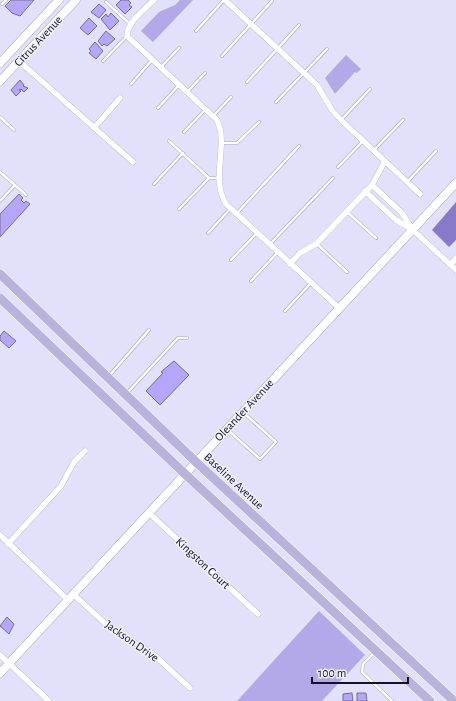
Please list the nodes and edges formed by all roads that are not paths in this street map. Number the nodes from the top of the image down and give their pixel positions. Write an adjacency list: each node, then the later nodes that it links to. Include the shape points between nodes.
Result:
1 (6, 0): 8 (lane)
2 (59, 0): 18 (street, Citrus Avenue)
3 (76, 0): 21 (street, Citrus Avenue)
4 (154, 0): 10 (street)
5 (224, 0): 9 (street); 12 (lane)
6 (272, 1): 9 (lane)
7 (106, 2): 10 (lane)
8 (2, 4)
9 (251, 23): 15 (street); 17 (lane)
10 (130, 24): 13 (street)
11 (299, 26): 15 (lane)
12 (196, 31)
13 (127, 36): 19 (lane); 20 (street)
14 (179, 48): 22 (lane)
15 (278, 48): 23 (street); 26 (lane)
16 (327, 48): 23 (lane)
17 (222, 56)
18 (1, 60)
19 (103, 60)
20 (153, 60): 22 (street); 27 (lane)
21 (19, 61): 25 (street, Citrus Avenue); 41 (street)
22 (161, 67): 28 (street)
23 (304, 72): 33 (lane); 38 (street, via 317,85)
24 (205, 73): 30 (lane)
25 (0, 82)
26 (247, 82)
27 (131, 84)
28 (179, 84): 30 (street); 34 (lane)
29 (370, 89): 38 (lane)
30 (187, 92): 35 (street)
31 (232, 97): 37 (lane)
32 (120, 98): 41 (street)
33 (276, 102)
34 (158, 108)
35 (206, 109): 37 (street); 43 (lane)
36 (0, 116): 42 (lane)
37 (213, 116): 46 (street, via 217,120)
38 (341, 120): 44 (street)
39 (403, 120): 48 (lane)
40 (259, 122): 46 (lane, via 237,143)
41 (94, 128): 52 (street)
42 (14, 130)
43 (184, 132)
44 (363, 140): 48 (street); 53 (lane)
45 (169, 141): 50 (lane)
46 (221, 143): 56 (street)
47 (299, 146): 72 (lane)
48 (374, 150): 51 (street)
49 (436, 151): 58 (lane)
50 (183, 153): 55 (lane); 60 (lane)
51 (386, 161): 58 (street); 62 (street)
52 (133, 162)
53 (338, 167)
54 (0, 172): 61 (lane)
55 (209, 178): 56 (lane); 69 (lane)
56 (218, 178): 68 (street, via 222,196)
57 (333, 178): 77 (lane)
58 (407, 181): 64 (street)
59 (456, 182): 73 (street, Oleander Avenue)
60 (154, 184)
61 (14, 185): 65 (lane); 66 (lane)
62 (372, 185): 63 (street); 67 (street)
63 (365, 191): 70 (street); 71 (street)
64 (420, 194)
65 (26, 196)
66 (0, 201)
67 (393, 204): 71 (street); 73 (street)
68 (231, 208): 72 (street); 74 (lane)
69 (179, 209)
70 (347, 211): 76 (lane); 78 (street)
71 (387, 211): 73 (street, via 396,220)
72 (236, 213): 75 (street)
73 (412, 229): 83 (street); 90 (street, Oleander Avenue)
74 (208, 233)
75 (258, 233): 77 (street); 81 (lane)
76 (376, 238)
77 (270, 244): 79 (street)
78 (316, 244): 82 (street, via 300,253); 85 (lane)
79 (278, 252): 82 (street); 87 (lane)
80 (456, 258): 83 (street)
81 (231, 260)
82 (290, 264): 88 (street)
83 (450, 264): 84 (street)
84 (456, 270)
85 (347, 272)
86 (0, 274): 94 (main road, Baseline Avenue)
87 (251, 281)
88 (311, 282): 90 (street); 91 (lane)
89 (1, 302): 100 (main road)
90 (339, 308): 96 (street, Oleander Avenue)
91 (285, 311)
92 (149, 330): 94 (lane)
93 (187, 338): 95 (lane, via 178,338)
94 (108, 378): 95 (main road, Baseline Avenue)
95 (125, 394): 99 (main road, Baseline Avenue)
96 (243, 411): 97 (street, Oleander Avenue); 97 (lane, via 276,442 260,459)
97 (226, 428): 99 (street, Oleander Avenue)
98 (85, 451): 103 (street, via 74,462 61,486)
99 (196, 462): 100 (street, Oleander Avenue); 114 (main road, Baseline Avenue)
100 (185, 474): 101 (street, Oleander Avenue); 106 (main road)
101 (149, 513): 104 (street, Oleander Avenue); 105 (street, Kingston Court)
102 (0, 535): 103 (street, Jackson Drive)
103 (8, 544): 104 (street, Jackson Drive)
104 (71, 597): 108 (street, Oleander Avenue); 110 (street, Jackson Drive, via 109,627 153,654)
105 (258, 614)
106 (376, 651): 112 (lane, via 363,664 362,672); 113 (main road)
107 (0, 655): 108 (street)
108 (9, 664): 109 (street, Oleander Avenue); 111 (street)
109 (0, 673)
110 (190, 688)
111 (49, 701)
112 (392, 701)
113 (430, 701)
114 (454, 701)

